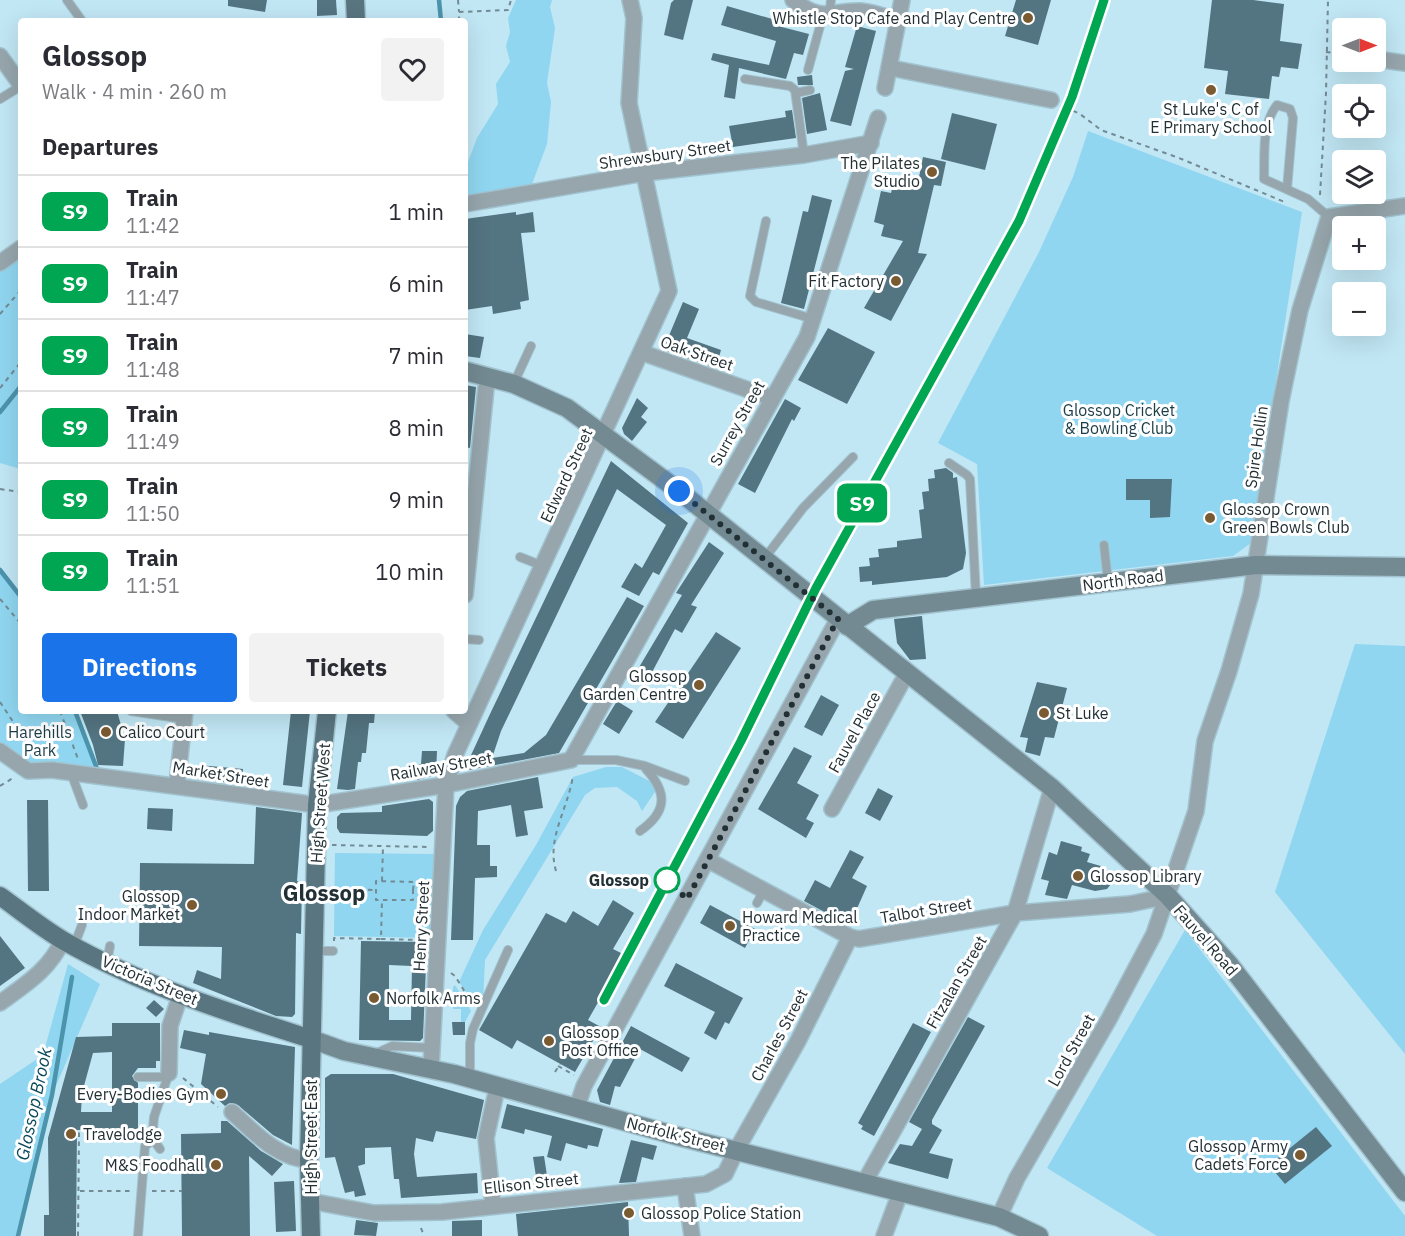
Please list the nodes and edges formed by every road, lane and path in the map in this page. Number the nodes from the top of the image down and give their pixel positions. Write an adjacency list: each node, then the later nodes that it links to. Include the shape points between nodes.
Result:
1 (67, 0): 12 (lane)
2 (355, 0): 13 (main road)
3 (458, 0): 10 (path)
4 (511, 0): 10 (path, via 508,10)
5 (630, 0): 34 (street, Edward Street, via 634,18 629,103)
6 (793, 0): 11 (street, via 808,11)
7 (831, 0): 11 (lane)
8 (902, 0): 15 (street)
9 (1328, 0): 16 (path)
10 (459, 12): 14 (path)
11 (826, 15): 15 (street, via 864,11); 22 (lane)
12 (80, 18)
13 (356, 18)
14 (459, 18)
15 (898, 21): 21 (street)
16 (1326, 52): 17 (path); 36 (path)
17 (1332, 53)
18 (0, 56): 24 (street)
19 (1386, 60): 20 (street)
20 (1405, 63)
21 (891, 68): 26 (street); 30 (street)
22 (808, 70)
23 (745, 79): 28 (lane, via 790,86)
24 (18, 81)
25 (18, 87): 29 (lane)
26 (885, 88)
27 (810, 90): 28 (lane)
28 (796, 93): 33 (lane)
29 (0, 99)
30 (1051, 100): 38 (path, via 1101,130)
31 (878, 118): 32 (street, Surrey Street)
32 (871, 143): 33 (street, Shrewsbury Street); 46 (street, Surrey Street)
33 (804, 155): 34 (street, Shrewsbury Street)
34 (645, 173): 37 (street, Shrewsbury Street); 48 (street, Edward Street, via 669,291)
35 (1287, 189): 35 (lane, via 1264,179 1265,137 1270,114 1277,105 1290,109 1293,118); 40 (lane, via 1308,199)
36 (1320, 198)
37 (468, 203)
38 (1291, 204)
39 (1405, 206): 40 (street)
40 (1329, 217): 65 (street, Spire Hollin, via 1300,310 1281,400)
41 (766, 221): 46 (lane, via 750,296 756,302)
42 (18, 250): 43 (street)
43 (0, 263)
44 (18, 293): 45 (path)
45 (0, 314)
46 (813, 319): 54 (street, Surrey Street)
47 (531, 346): 52 (lane)
48 (643, 353): 54 (street, Oak Street); 55 (street, Edward Street)
49 (18, 367): 53 (path)
50 (468, 372): 51 (street, Fauvel Road)
51 (490, 376): 52 (street, Fauvel Road); 64 (street)
52 (514, 384): 55 (street, Fauvel Road, via 567,408)
53 (0, 388)
54 (772, 398): 60 (street, Surrey Street)
55 (605, 436): 60 (street, Fauvel Road); 66 (street, Edward Street)
56 (853, 457): 63 (lane, via 803,508)
57 (949, 463): 69 (lane, via 969,479)
58 (0, 489): 59 (path)
59 (18, 492)
60 (706, 515): 63 (street, Fauvel Road); 83 (street, Surrey Street)
61 (1104, 545): 68 (lane)
62 (520, 557): 66 (lane)
63 (763, 560): 71 (street, Fauvel Road)
64 (468, 565)
65 (1256, 565): 67 (street, North Road); 68 (street, North Road); 107 (street, Spire Hollin, via 1229,671 1205,741 1196,811)
66 (543, 566): 81 (street, Edward Street)
67 (1405, 567)
68 (1108, 582): 69 (street, North Road)
69 (976, 598): 71 (street, North Road, via 873,610)
70 (0, 599): 72 (path)
71 (838, 619): 75 (street, Fauvel Road); 99 (street)
72 (18, 620)
73 (468, 639): 74 (lane)
74 (479, 640)
75 (907, 673): 91 (street, Fauvel Road); 94 (street, Fauvel Place)
76 (0, 702): 85 (path, via 36,756)
77 (61, 714): 87 (path)
78 (327, 714): 93 (main road, High Street West)
79 (457, 714): 81 (street)
80 (185, 715): 89 (street)
81 (469, 724): 90 (street, Edward Street)
82 (0, 751): 85 (street, Market Street, via 28,771)
83 (571, 760): 84 (lane, via 616,760); 90 (street, Railway Street); 100 (path, via 573,777 552,858)
84 (645, 766): 88 (lane); 95 (lane, via 662,794 660,811)
85 (52, 770): 86 (street, Market Street)
86 (70, 773): 87 (street, Market Street); 92 (lane)
87 (87, 774): 89 (street, Market Street)
88 (685, 781)
89 (177, 784): 93 (street, Market Street)
90 (446, 784): 93 (street, Railway Street); 98 (street, Henry Street)
91 (1052, 788): 107 (street, Fauvel Road); 109 (street, Fitzalan Street)
92 (83, 805)
93 (317, 805): 96 (main road, High Street West)
94 (832, 809)
95 (640, 831)
96 (316, 845): 97 (path); 102 (main road, High Street West)
97 (383, 846): 98 (path); 101 (path)
98 (443, 847): 105 (street, Henry Street)
99 (708, 860): 111 (street, via 760,897); 132 (street, via 584,1086)
100 (556, 871)
101 (382, 881): 103 (path, via 376,881); 104 (path, via 414,882)
102 (315, 888): 103 (path); 116 (main road, High Street West)
103 (376, 890): 108 (path, via 376,900)
104 (413, 891): 105 (path); 108 (path, via 413,900)
105 (441, 892): 113 (street, Henry Street)
106 (0, 896): 114 (main road, Victoria Street)
107 (1168, 896): 109 (street, Talbot Street, via 1130,904); 142 (street, Fauvel Road, via 1229,964); 145 (street, Lord Street, via 1154,934)
108 (382, 900): 112 (path)
109 (1015, 913): 111 (street, Talbot Street, via 859,939); 139 (street, Fitzalan Street)
110 (82, 925): 114 (lane)
111 (850, 937): 137 (street, Charles Street, via 798,1041)
112 (381, 939): 113 (path); 117 (path, via 334,939)
113 (439, 940): 123 (street, Henry Street)
114 (68, 943): 119 (main road, Victoria Street, via 109,954); 120 (street, via 40,974)
115 (508, 950): 130 (lane, via 480,1010 470,1043)
116 (314, 951): 117 (lane); 122 (main road, High Street West)
117 (333, 951)
118 (459, 982): 121 (path)
119 (180, 996): 122 (main road, Victoria Street); 128 (street, via 170,1026)
120 (0, 1003)
121 (474, 1008)
122 (312, 1039): 124 (street, Norfolk Street); 138 (main road, High Street East)
123 (434, 1048): 124 (lane, via 392,1046); 126 (street, Henry Street)
124 (370, 1056): 126 (street, Norfolk Street)
125 (560, 1064): 127 (path)
126 (431, 1069): 130 (street, Norfolk Street)
127 (555, 1072)
128 (169, 1075): 129 (lane); 133 (path, via 186,1078); 135 (lane, via 155,1112)
129 (138, 1077)
130 (470, 1080): 131 (street, Norfolk Street)
131 (497, 1088): 132 (street, Norfolk Street); 144 (street, via 486,1138)
132 (577, 1107): 137 (street, Norfolk Street)
133 (229, 1113): 138 (street, via 293,1160)
134 (141, 1131): 146 (path, via 79,1131)
135 (152, 1138): 136 (lane); 147 (lane, via 145,1146)
136 (160, 1149)
137 (736, 1149): 139 (street, Norfolk Street); 140 (street, Ellison Street, via 725,1174 706,1184)
138 (309, 1160): 143 (main road, High Street East)
139 (864, 1183): 141 (street, Norfolk Street)
140 (685, 1186): 144 (street, Ellison Street); 149 (street)
141 (900, 1192): 145 (street, Norfolk Street); 150 (street)
142 (1405, 1192)
143 (310, 1201): 144 (street, Ellison Street, via 374,1213 442,1212); 148 (main road, High Street East)
144 (492, 1205)
145 (999, 1217): 151 (street, Norfolk Street)
146 (78, 1236)
147 (138, 1236)
148 (311, 1236)
149 (692, 1236)
150 (884, 1236)
151 (1039, 1236)

